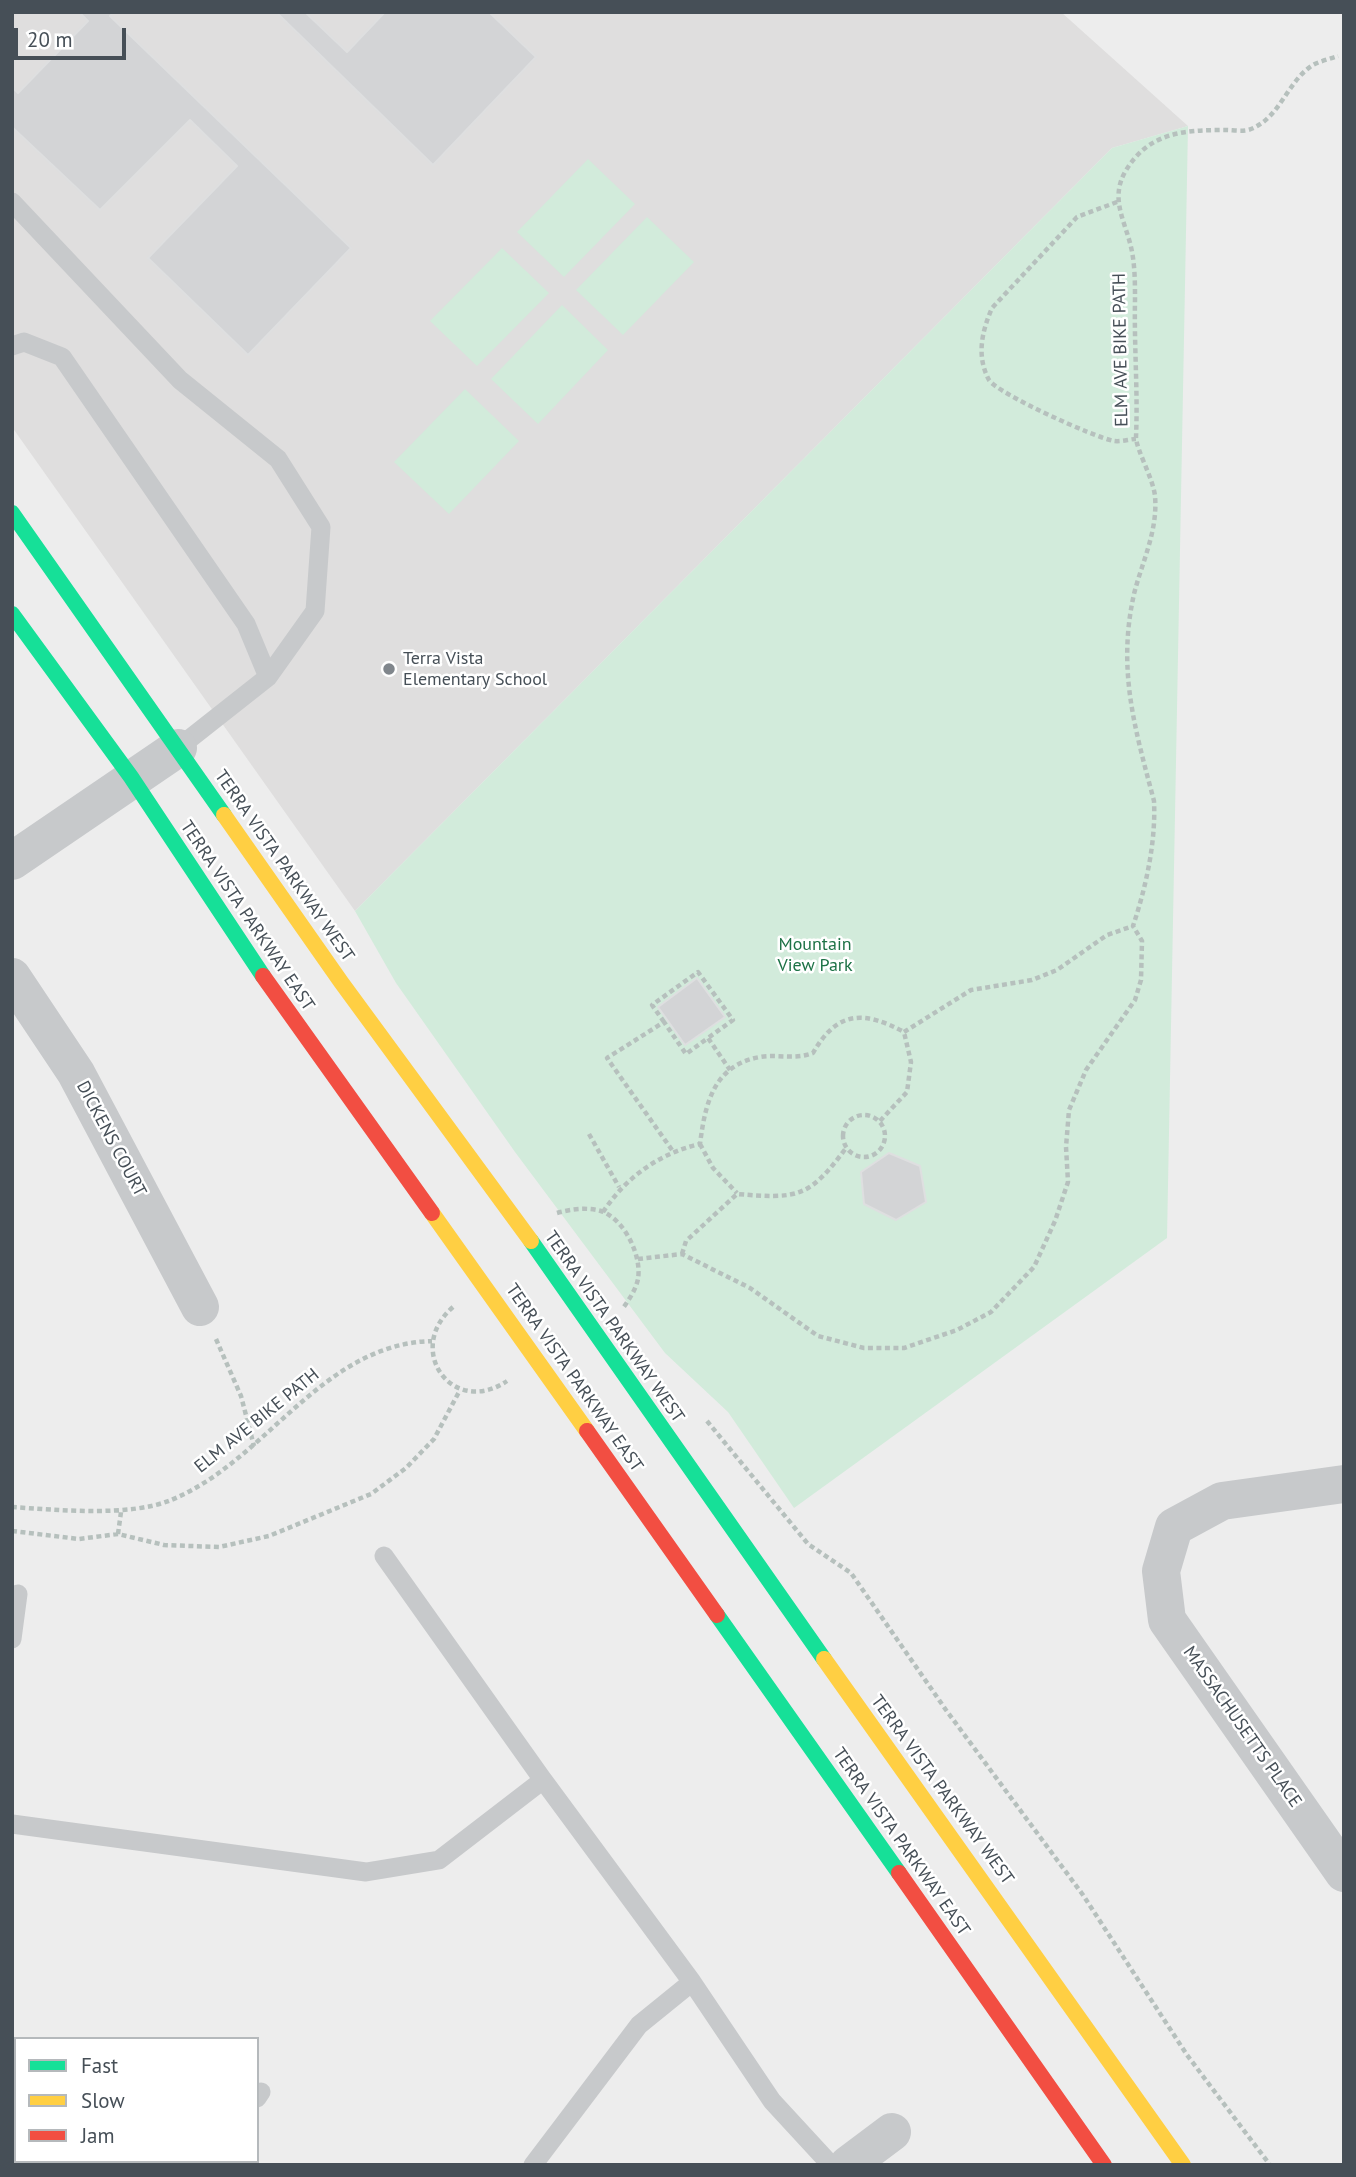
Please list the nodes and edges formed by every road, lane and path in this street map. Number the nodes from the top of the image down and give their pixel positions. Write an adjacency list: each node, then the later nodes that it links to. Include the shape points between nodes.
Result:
1 (1338, 56): 3 (path, via 1313,65 1270,118 1249,130 1186,130 1159,138 1130,164)
2 (12, 202): 8 (lane, via 180,380 278,459 321,527 316,611)
3 (1117, 202): 5 (path, ELM AVE BIKE PATH, via 1135,280 1134,360 1140,424); 5 (path, via 1077,216 992,308 980,357 990,382 1012,399 1115,441)
4 (12, 346): 8 (lane, via 24,342 62,357 246,624)
5 (1136, 439): 12 (path, ELM AVE BIKE PATH, via 1150,470 1155,516 1134,594 1126,653 1128,695 1155,816 1143,897)
6 (12, 513): 9 (street, TERRA VISTA PARKWAY WEST)
7 (12, 614): 10 (street, TERRA VISTA PARKWAY EAST)
8 (268, 677): 9 (lane)
9 (178, 748): 10 (street); 54 (street, TERRA VISTA PARKWAY WEST)
10 (131, 777): 11 (street); 53 (street, TERRA VISTA PARKWAY EAST, via 290,1017 508,1317)
11 (12, 861)
12 (1133, 926): 15 (path, via 1107,935 1057,970 1032,980 971,990); 27 (path, via 1142,941 1141,980 1135,1000 1087,1070 1069,1110 1068,1182 1055,1221 1034,1267 991,1312 957,1330 904,1348 864,1348 818,1336 750,1288)
13 (12, 977): 30 (street, DICKENS COURT, via 76,1073)
14 (664, 1022): 16 (path, via 686,1054); 16 (path, via 652,1005 698,972 733,1020); 22 (path, via 607,1058)
15 (904, 1032): 17 (path, via 883,1020 852,1017 826,1032 813,1054 759,1057); 18 (path, via 911,1062 907,1092)
16 (708, 1038): 17 (path)
17 (730, 1070): 20 (path, via 711,1090)
18 (880, 1121): 21 (path, via 861,1115 848,1121 842,1134); 21 (path, via 886,1134 878,1153 864,1158)
19 (589, 1134): 23 (path)
20 (701, 1144): 22 (path); 24 (path, via 713,1168)
21 (846, 1148): 24 (path, via 810,1190 773,1197)
22 (672, 1150): 23 (path)
23 (619, 1187): 25 (path)
24 (737, 1194): 27 (path, via 686,1241)
25 (603, 1212): 26 (path, via 584,1209); 28 (path, via 620,1224)
26 (553, 1214)
27 (682, 1254): 28 (path)
28 (638, 1259): 31 (path, via 638,1279 622,1309)
29 (456, 1304): 32 (path, via 435,1327)
30 (200, 1307): 36 (path, via 241,1396)
31 (629, 1319)
32 (432, 1341): 34 (path, via 438,1369); 36 (path, ELM AVE BIKE PATH, via 385,1348 352,1365 312,1391)
33 (508, 1381): 34 (path, via 477,1394)
34 (460, 1390): 41 (path, via 434,1439 406,1468 371,1494 327,1515 269,1536 219,1547 164,1545)
35 (698, 1410): 55 (path, via 808,1545 851,1573 1083,1895 1187,2055)
36 (254, 1446): 39 (path, ELM AVE BIKE PATH, via 198,1487 169,1501)
37 (1344, 1484): 47 (street, MASSACHUSETTS PLACE, via 1222,1501 1174,1527 1161,1571 1167,1620)
38 (12, 1507): 39 (path, ELM AVE BIKE PATH)
39 (121, 1512): 41 (path)
40 (12, 1531): 41 (path, via 79,1539)
41 (118, 1534)
42 (384, 1556): 45 (lane)
43 (18, 1594): 44 (lane)
44 (12, 1639)
45 (543, 1780): 46 (lane, via 439,1860 366,1872); 48 (lane)
46 (12, 1824)
47 (1344, 1874)
48 (692, 1982): 50 (lane, via 639,2025); 51 (lane, via 772,2101)
49 (892, 2133): 52 (street)
50 (533, 2165)
51 (831, 2165)
52 (848, 2165)
53 (1104, 2165)
54 (1183, 2165)
55 (1270, 2165)

